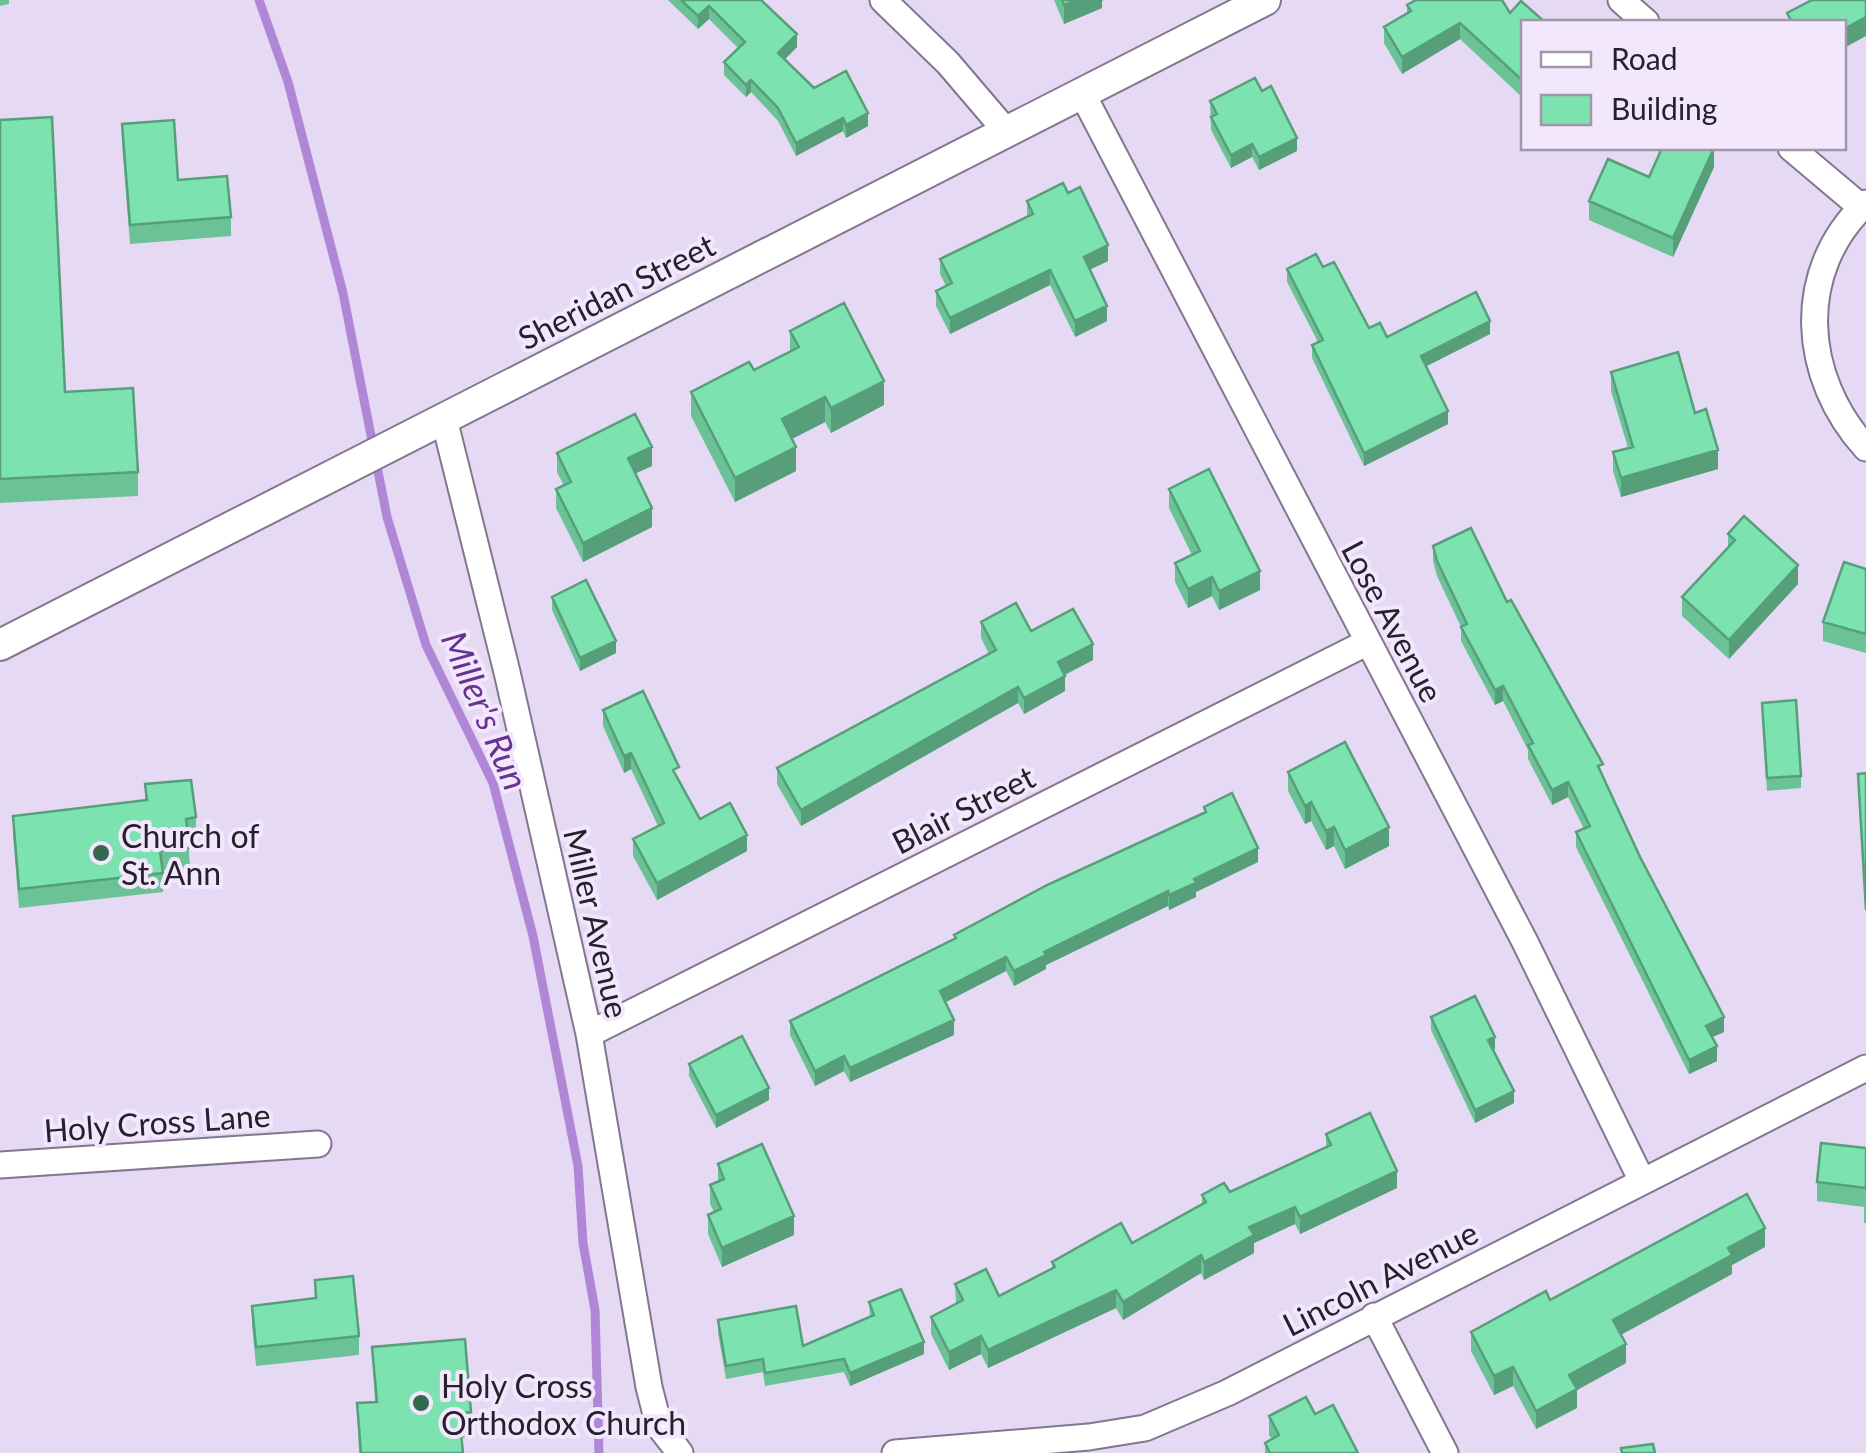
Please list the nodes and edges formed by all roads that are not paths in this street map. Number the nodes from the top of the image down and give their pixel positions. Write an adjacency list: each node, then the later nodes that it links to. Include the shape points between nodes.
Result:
1 (883, 0): 6 (street)
2 (1265, 0): 5 (street, Sheridan Street)
3 (1622, 0): 4 (street)
4 (1644, 20)
5 (1082, 93): 6 (street, Sheridan Street); 11 (street, Lose Avenue)
6 (1006, 131): 9 (street, Sheridan Street)
7 (1794, 150): 8 (street)
8 (1864, 205): 10 (street, via 1824,264 1813,331 1828,396)
9 (444, 419): 12 (street, Sheridan Street); 13 (street, Miller Avenue)
10 (1866, 448)
11 (1368, 642): 13 (street, Blair Street); 17 (street, Lose Avenue)
12 (0, 646)
13 (589, 1034): 19 (street, Miller Avenue, via 649,1387 659,1426)
14 (1866, 1068): 17 (street, Lincoln Avenue)
15 (318, 1144): 16 (street, Holy Cross Lane)
16 (0, 1165)
17 (1642, 1182): 18 (street, Lincoln Avenue)
18 (1374, 1316): 20 (street, Lincoln Avenue, via 1146,1428); 21 (street)
19 (675, 1449)
20 (895, 1453)
21 (1444, 1453)

